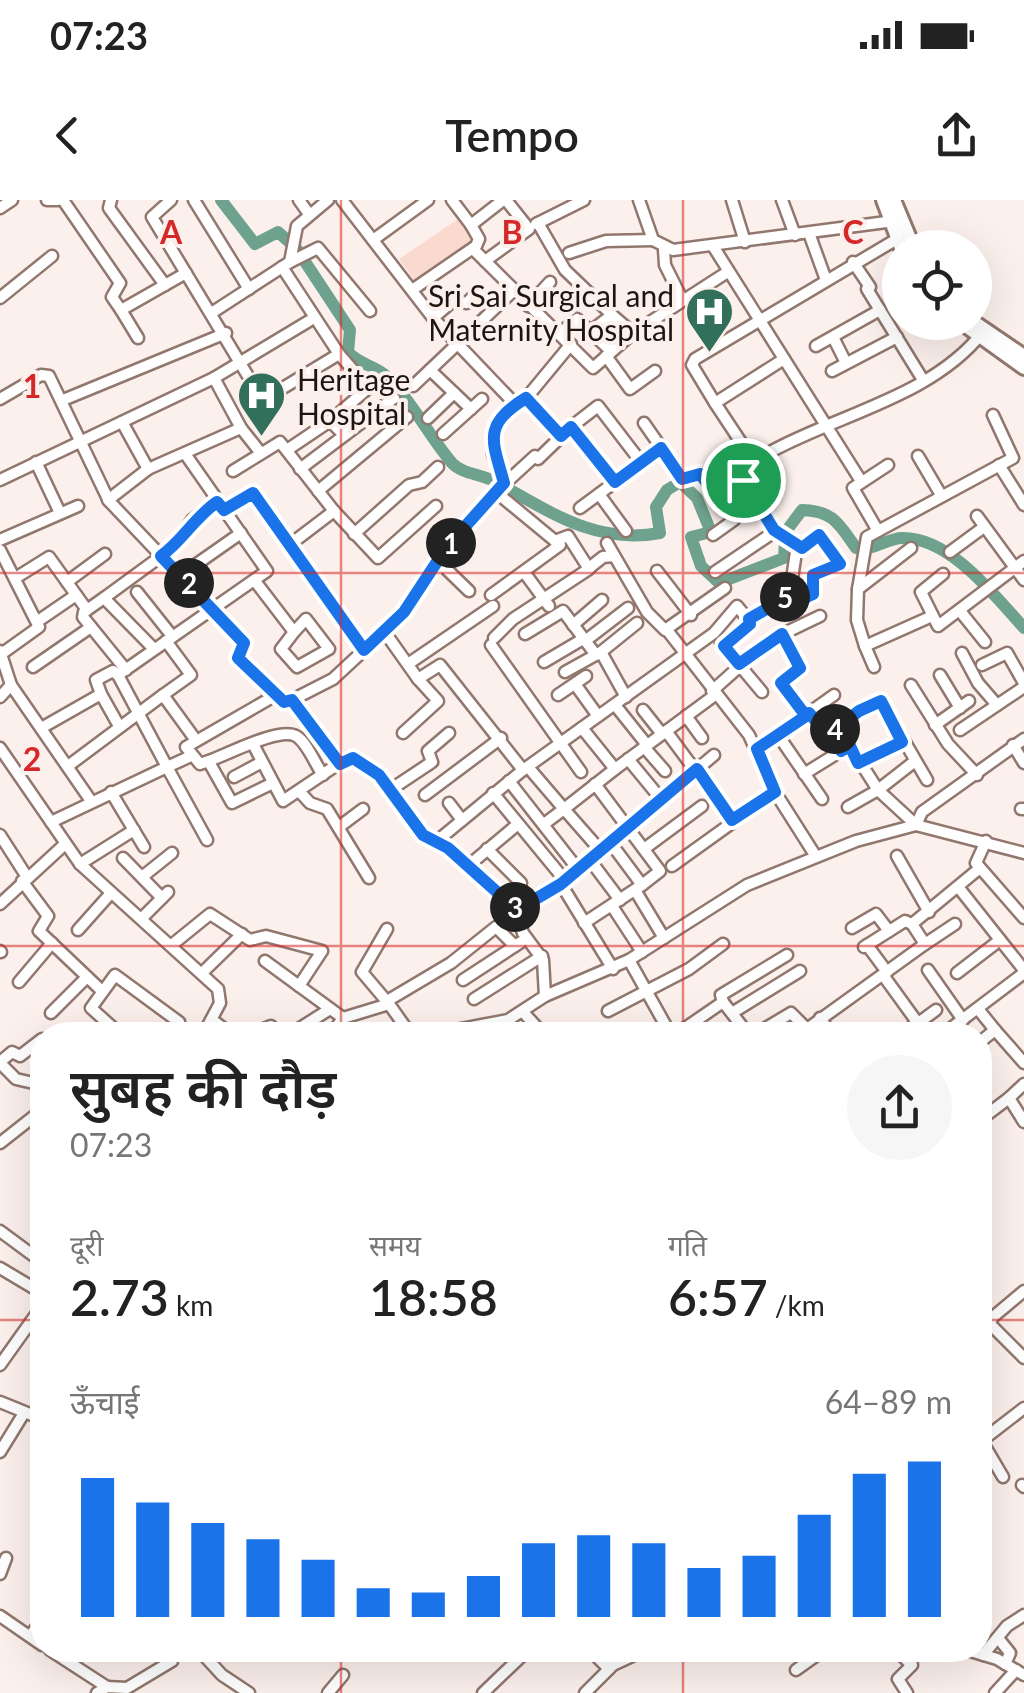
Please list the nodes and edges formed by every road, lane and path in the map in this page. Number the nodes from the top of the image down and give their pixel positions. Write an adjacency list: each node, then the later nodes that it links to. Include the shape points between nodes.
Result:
1 (12, 200): 19 (street)
2 (47, 200): 3 (street)
3 (61, 200): 53 (street, via 120,283 112,297)
4 (111, 200): 45 (street, via 109,208)
5 (171, 200): 41 (street, via 152,218)
6 (194, 200): 46 (street)
7 (299, 200): 20 (street)
8 (328, 200): 20 (street)
9 (342, 200): 29 (street)
10 (428, 200): 29 (street)
11 (452, 200): 22 (street)
12 (505, 200): 22 (street); 23 (street)
13 (584, 200): 23 (street)
14 (639, 200): 30 (street)
15 (732, 200): 31 (street)
16 (782, 200): 27 (street)
17 (883, 200): 21 (main road)
18 (894, 200): 21 (main road)
19 (0, 208)
20 (309, 214): 28 (street)
21 (897, 221): 24 (main road); 25 (main road); 26 (street)
22 (471, 225): 34 (street, via 479,239)
23 (534, 226): 39 (street); 58 (street, via 565,270)
24 (898, 230)
25 (903, 230)
26 (809, 233): 27 (street); 43 (street)
27 (795, 235): 31 (street)
28 (293, 236): 38 (street); 38 (street)
29 (373, 240): 47 (street)
30 (653, 240): 33 (street); 36 (street, via 606,240)
31 (745, 242): 32 (street)
32 (713, 246): 33 (street); 42 (street)
33 (664, 248): 51 (street)
34 (473, 249): 39 (street); 47 (street)
35 (882, 250): 40 (street)
36 (569, 253)
37 (52, 256): 50 (street)
38 (297, 259): 46 (street); 55 (street, via 318,248); 76 (street)
39 (484, 261): 49 (street)
40 (854, 262): 43 (street); 54 (street)
41 (186, 273): 45 (street); 56 (street)
42 (726, 273): 51 (street); 60 (street)
43 (826, 280): 60 (street)
44 (550, 282): 52 (street)
45 (164, 285): 53 (street)
46 (249, 288): 56 (street)
47 (412, 290): 59 (street)
48 (479, 290): 59 (street)
49 (514, 291): 52 (street); 73 (street)
50 (0, 298)
51 (682, 299): 64 (street)
52 (528, 306): 63 (street)
53 (121, 310): 67 (street)
54 (880, 310): 57 (street); 66 (street)
55 (370, 311)
56 (213, 312): 65 (street)
57 (882, 313)
58 (612, 316): 62 (street); 64 (street)
59 (433, 318): 73 (street)
60 (757, 319): 79 (street); 95 (street, via 692,361)
61 (308, 321): 80 (street)
62 (592, 330): 63 (street, via 577,318); 77 (street)
63 (560, 333): 74 (street)
64 (633, 333): 77 (street)
65 (226, 334): 80 (street); 93 (street)
66 (832, 337): 75 (street); 81 (street)
67 (138, 338)
68 (992, 338): 78 (main road)
69 (891, 340): 81 (street)
70 (899, 340): 87 (street)
71 (968, 340): 87 (street)
72 (991, 340): 82 (main road)
73 (457, 344): 83 (street); 94 (street)
74 (571, 344): 77 (street, via 594,368); 94 (street)
75 (816, 346)
76 (338, 354): 80 (street, via 264,398); 100 (street, via 366,387)
77 (608, 354): 84 (street, via 630,390)
78 (1024, 356)
79 (784, 359): 95 (street); 103 (street)
80 (242, 362): 86 (street)
81 (846, 364): 85 (street)
82 (1024, 368)
83 (430, 370): 88 (street); 89 (street)
84 (654, 370)
85 (832, 371)
86 (214, 378): 101 (street); 105 (street)
87 (924, 380): 103 (street)
88 (413, 386)
89 (454, 392): 96 (street); 99 (street)
90 (2, 393): 93 (street, via 45,374)
91 (394, 398): 107 (street)
92 (482, 399): 96 (street)
93 (63, 400): 109 (street)
94 (520, 401): 108 (street); 128 (street, via 491,437)
95 (715, 403): 117 (street)
96 (471, 410): 106 (street)
97 (992, 414): 118 (street, via 1013,456)
98 (407, 418): 129 (street)
99 (428, 418)
100 (330, 421): 107 (street); 111 (street)
101 (122, 422): 109 (street); 121 (street)
102 (644, 423): 110 (street)
103 (828, 426): 117 (street); 127 (street)
104 (571, 427): 108 (street); 116 (street, via 598,406); 126 (street)
105 (240, 428): 112 (street); 113 (street)
106 (443, 434)
107 (344, 435): 122 (street)
108 (561, 436): 128 (street)
109 (82, 439): 115 (street); 133 (street)
110 (661, 448): 116 (street); 132 (street, via 682,479 700,474)
111 (287, 450): 112 (street, via 278,441); 122 (street)
112 (260, 452): 123 (street)
113 (186, 455): 121 (street); 136 (street)
114 (918, 456): 131 (street)
115 (36, 462): 124 (street); 140 (street)
116 (640, 462): 126 (street)
117 (756, 464): 125 (street)
118 (1000, 465): 131 (street); 134 (street)
119 (888, 466): 127 (street)
120 (438, 467): 145 (street)
121 (148, 469): 133 (street)
122 (300, 469): 129 (street)
123 (232, 471)
124 (0, 480)
125 (743, 480): 132 (street); 141 (street)
126 (615, 482): 130 (street)
127 (861, 482): 143 (street, via 852,490)
128 (501, 486): 148 (street); 158 (street)
129 (318, 491): 139 (street)
130 (599, 494): 138 (street); 142 (street)
131 (940, 496): 143 (street)
132 (720, 499): 146 (street, via 734,520)
133 (108, 500): 156 (street)
134 (1024, 505)
135 (78, 506): 140 (street)
136 (221, 506): 144 (street); 149 (street, via 253,493); 156 (street, via 192,520)
137 (436, 506): 145 (street, via 378,558)
138 (580, 508)
139 (334, 511): 145 (street); 149 (street)
140 (60, 514): 147 (street)
141 (774, 530): 151 (street); 163 (street)
142 (626, 531)
143 (878, 531): 172 (street, via 866,539)
144 (240, 533): 165 (street); 170 (street, via 267,571)
145 (354, 534)
146 (714, 535)
147 (0, 540)
148 (555, 541): 160 (street, via 568,536); 162 (street, via 559,546)
149 (292, 543): 204 (street)
150 (607, 543): 157 (street)
151 (797, 546): 167 (street); 187 (street, via 819,535 839,566 813,575 813,594 795,602 785,597)
152 (911, 548): 172 (street)
153 (0, 550): 166 (street)
154 (950, 552): 159 (street, via 980,521)
155 (105, 554): 169 (street)
156 (161, 556): 165 (street); 176 (street)
157 (614, 556): 160 (street); 192 (street, via 649,614)
158 (437, 560): 173 (street); 193 (street)
159 (1020, 564): 168 (street); 182 (street)
160 (589, 568): 178 (street)
161 (657, 571): 184 (street)
162 (524, 572): 178 (street); 210 (street)
163 (715, 572)
164 (943, 574): 186 (street, via 921,592)
165 (181, 575): 179 (street)
166 (18, 578): 169 (street, via 47,556); 188 (street)
167 (792, 579)
168 (1024, 580)
169 (67, 582): 175 (street)
170 (255, 582): 179 (street); 194 (street)
171 (725, 588): 184 (street)
172 (858, 589): 202 (street)
173 (469, 591)
174 (138, 592): 198 (street)
175 (76, 595): 181 (street); 188 (street)
176 (104, 598): 181 (street); 203 (street)
177 (602, 600): 190 (street)
178 (546, 602): 183 (street); 257 (street, via 512,619 492,641)
179 (215, 608): 198 (street); 230 (street, via 244,643 238,658)
180 (628, 608): 199 (street)
181 (86, 610): 191 (street)
182 (960, 611): 186 (street, via 938,626); 200 (street)
183 (556, 615): 190 (street, via 563,611); 196 (street)
184 (690, 615): 192 (street)
185 (820, 616): 197 (street)
186 (930, 617): 202 (street)
187 (749, 619): 195 (street, via 736,606); 201 (street)
188 (38, 620): 208 (street, via 37,631)
189 (637, 623): 206 (street)
190 (573, 624): 199 (street)
191 (91, 628): 214 (street); 216 (street)
192 (667, 630): 207 (street)
193 (384, 631): 204 (street); 210 (street)
194 (294, 632): 194 (street, via 282,649 297,667 330,646 306,618)
195 (714, 633): 201 (street); 207 (street)
196 (525, 634)
197 (782, 634): 211 (street); 238 (street, via 800,668 781,683)
198 (169, 639): 203 (street); 227 (street, via 191,675)
199 (584, 640): 206 (street); 209 (street)
200 (985, 642)
201 (724, 646): 211 (street)
202 (865, 646): 213 (street)
203 (154, 649): 216 (street)
204 (364, 650): 233 (street, via 328,683)
205 (962, 653): 235 (street)
206 (599, 654): 215 (street); 232 (street)
207 (686, 655): 225 (street); 232 (street)
208 (2, 658): 221 (street)
209 (544, 662)
210 (408, 664): 219 (street)
211 (739, 664): 224 (street); 225 (street)
212 (982, 666): 222 (street, via 1007,652)
213 (874, 667)
214 (33, 668)
215 (565, 672)
216 (122, 673): 226 (street, via 96,680); 237 (street)
217 (940, 675): 241 (street, via 965,705)
218 (586, 676): 220 (street)
219 (418, 679): 247 (street, via 438,701); 251 (street, via 440,666)
220 (575, 684): 228 (street); 239 (street)
221 (11, 685): 231 (street); 243 (street)
222 (1024, 685): 235 (street)
223 (912, 686): 241 (street)
224 (762, 692)
225 (713, 693): 240 (street); 260 (street)
226 (101, 694): 242 (street); 243 (street)
227 (163, 695): 237 (street); 253 (street)
228 (558, 695)
229 (834, 695): 238 (street)
230 (273, 696): 233 (street); 253 (street)
231 (0, 697)
232 (626, 697): 234 (street)
233 (292, 700): 271 (street)
234 (614, 705): 239 (street); 258 (street)
235 (997, 705): 245 (street)
236 (643, 710): 246 (street)
237 (136, 712): 242 (street); 273 (street)
238 (807, 714): 249 (street); 250 (street)
239 (598, 716): 244 (street)
240 (686, 716): 246 (street); 252 (street)
241 (936, 725): 281 (street)
242 (119, 726): 272 (street)
243 (43, 727): 272 (street)
244 (582, 728): 257 (street); 275 (street)
245 (960, 730)
246 (664, 732): 258 (street); 276 (street)
247 (403, 733)
248 (449, 733): 287 (street, via 428,751 432,762)
249 (778, 734): 260 (street); 279 (street)
250 (828, 735): 254 (street, via 879,701); 261 (street)
251 (502, 738): 274 (street); 293 (street)
252 (702, 738)
253 (195, 739): 263 (street, via 186,747)
254 (902, 742): 265 (street); 269 (street)
255 (1018, 742): 270 (street); 281 (street)
256 (253, 744): 266 (street); 267 (street); 280 (street, via 292,734)
257 (559, 745): 274 (street); 278 (street)
258 (645, 746): 264 (street); 277 (street)
259 (0, 748): 268 (street)
260 (757, 749): 291 (street)
261 (841, 751): 269 (street, via 850,746); 279 (street)
262 (714, 755): 276 (street)
263 (191, 756): 266 (street, via 197,764); 273 (street)
264 (628, 759): 275 (street); 294 (street)
265 (914, 761): 284 (street); 288 (street)
266 (208, 762): 285 (street, via 232,803)
267 (262, 762): 282 (street); 285 (street)
268 (4, 763): 304 (street)
269 (858, 763): 288 (street)
270 (1024, 763)
271 (340, 764): 280 (street); 287 (street, via 356,758)
272 (68, 766): 296 (street)
273 (167, 767): 290 (street); 312 (street)
274 (526, 768): 283 (street); 301 (street)
275 (614, 769): 286 (street)
276 (697, 769): 294 (street); 303 (street)
277 (665, 770)
278 (581, 772)
279 (804, 774): 295 (street)
280 (323, 775): 289 (street)
281 (977, 775): 308 (street, via 922,812)
282 (234, 777)
283 (509, 780): 292 (street); 306 (street)
284 (927, 780)
285 (273, 784): 289 (street, via 281,800)
286 (595, 784): 301 (street); 307 (street)
287 (390, 790): 313 (street, via 411,822)
288 (878, 790): 299 (street); 308 (street)
289 (299, 791): 309 (street, via 327,809)
290 (112, 792): 296 (street); 310 (street)
291 (775, 792): 303 (street); 322 (street)
292 (494, 794): 302 (street); 305 (street)
293 (426, 795)
294 (660, 799): 307 (street)
295 (822, 799)
296 (91, 801): 304 (street)
297 (449, 804): 302 (street)
298 (702, 806): 319 (street)
299 (848, 807)
300 (364, 808): 309 (street)
301 (564, 809): 306 (street); 316 (street)
302 (462, 820): 313 (street)
303 (732, 820): 328 (street)
304 (51, 822): 315 (street)
305 (518, 824): 318 (street); 334 (street)
306 (544, 824): 329 (street)
307 (627, 826): 316 (street); 319 (street)
308 (916, 826): 314 (street); 322 (street)
309 (339, 827): 332 (street)
310 (134, 830): 317 (street); 326 (street)
311 (0, 835): 333 (street)
312 (207, 840)
313 (436, 841): 327 (street)
314 (986, 842): 320 (street); 330 (street, via 976,857)
315 (64, 846): 326 (street); 333 (street)
316 (605, 846): 325 (street); 336 (street)
317 (144, 847)
318 (487, 848): 327 (street); 335 (street)
319 (644, 849): 336 (street, via 660,871)
320 (1024, 853)
321 (172, 854): 331 (street)
322 (815, 855): 353 (street, via 747,886)
323 (897, 856): 342 (street)
324 (123, 858): 331 (street)
325 (590, 860): 329 (street); 339 (street)
326 (80, 864): 338 (street)
327 (468, 866): 341 (street)
328 (672, 866)
329 (578, 868): 334 (street)
330 (980, 868): 337 (street); 344 (street)
331 (142, 877): 343 (street, via 165,895)
332 (369, 878)
333 (25, 879): 340 (street); 356 (street, via 48,916 38,928)
334 (562, 881): 341 (street); 345 (street)
335 (521, 883)
336 (638, 887): 339 (street); 353 (street)
337 (960, 888): 342 (street); 355 (street)
338 (112, 894): 343 (street); 350 (street)
339 (616, 903): 345 (street); 361 (street)
340 (0, 904)
341 (517, 910): 354 (street)
342 (929, 912): 346 (street)
343 (142, 918): 357 (street)
344 (1024, 918)
345 (584, 923): 366 (street)
346 (912, 924): 351 (street); 359 (street)
347 (955, 924): 359 (street)
348 (852, 928): 351 (street, via 878,914)
349 (387, 929): 382 (street, via 362,972)
350 (78, 930)
351 (889, 931): 371 (street, via 865,946)
352 (242, 934): 357 (street, via 207,914); 369 (street); 376 (street, via 322,951)
353 (664, 938): 361 (street)
354 (526, 939): 360 (street); 363 (street)
355 (1000, 940): 370 (street); 372 (street)
356 (52, 944): 373 (street); 375 (street)
357 (173, 944): 369 (street)
358 (722, 944): 377 (street)
359 (925, 944): 371 (street)
360 (515, 946): 374 (street); 382 (street, via 496,927)
361 (642, 952): 364 (street)
362 (787, 955): 381 (street, via 721,995)
363 (542, 956): 379 (street); 380 (street)
364 (630, 960): 366 (street); 377 (street)
365 (265, 961): 376 (street)
366 (614, 969): 379 (street)
367 (928, 970): 394 (street)
368 (800, 971): 389 (street)
369 (202, 973): 392 (street, via 222,995)
370 (957, 973)
371 (885, 974): 391 (street); 410 (street)
372 (1023, 976): 384 (street)
373 (87, 977): 378 (street); 388 (street)
374 (464, 980)
375 (19, 982)
376 (300, 986): 383 (street)
377 (646, 990): 386 (street); 403 (street)
378 (102, 991): 395 (street, via 92,1011); 396 (street, via 118,976)
379 (545, 996): 387 (street)
380 (474, 999)
381 (722, 1002): 389 (street); 404 (street)
382 (388, 1003): 390 (street); 400 (street)
383 (330, 1009): 390 (street); 398 (street)
384 (978, 1009): 394 (street); 413 (street)
385 (936, 1010): 411 (street)
386 (608, 1011)
387 (523, 1012): 393 (street); 402 (street)
388 (51, 1013)
389 (732, 1013): 405 (street)
390 (344, 1018): 399 (street)
391 (820, 1018): 408 (street); 409 (street)
392 (212, 1020): 397 (street)
393 (508, 1020): 401 (street)
394 (963, 1020): 412 (street)
395 (105, 1022)
396 (179, 1022)
397 (215, 1022)
398 (310, 1022)
399 (341, 1022)
400 (402, 1022)
401 (497, 1022)
402 (532, 1022)
403 (665, 1022)
404 (692, 1022)
405 (740, 1022)
406 (775, 1022): 407 (street, via 791,1013)
407 (798, 1022)
408 (814, 1022)
409 (823, 1022)
410 (917, 1022)
411 (921, 1022)
412 (960, 1022)
413 (989, 1022)
414 (992, 1026): 415 (street)
415 (995, 1030): 416 (street); 418 (street)
416 (992, 1032)
417 (1024, 1036): 418 (street)
418 (1010, 1046): 421 (street)
419 (30, 1048): 420 (street)
420 (0, 1063): 423 (street)
421 (1024, 1063)
422 (0, 1076): 423 (street)
423 (16, 1079): 424 (street)
424 (30, 1083)
425 (1024, 1084): 426 (street)
426 (1009, 1098): 427 (street); 429 (street)
427 (992, 1111)
428 (30, 1119): 430 (street)
429 (1024, 1122)
430 (0, 1143)
431 (0, 1231): 432 (street)
432 (30, 1253)
433 (0, 1268): 434 (street)
434 (30, 1286)
435 (1024, 1291): 436 (street)
436 (992, 1319)
437 (30, 1323): 440 (street)
438 (992, 1326): 439 (street)
439 (1024, 1358)
440 (0, 1365)
441 (0, 1402): 443 (street)
442 (1024, 1408): 445 (street)
443 (24, 1413): 444 (street); 446 (street)
444 (30, 1415)
445 (992, 1431)
446 (0, 1452)
447 (992, 1459): 448 (street)
448 (1003, 1477)
449 (6, 1558): 450 (street)
450 (0, 1574)
451 (1024, 1614): 454 (street)
452 (0, 1616): 453 (street)
453 (30, 1636)
454 (998, 1638): 455 (street); 467 (street)
455 (992, 1645)
456 (992, 1659): 467 (street)
457 (66, 1662): 469 (street)
458 (169, 1662): 469 (street, via 131,1687)
459 (214, 1662): 470 (street)
460 (515, 1662): 472 (street)
461 (601, 1662): 465 (street)
462 (622, 1662): 465 (street)
463 (807, 1662): 466 (street)
464 (909, 1662): 474 (street, via 898,1679)
465 (608, 1669): 473 (street)
466 (796, 1670)
467 (1015, 1670): 475 (street)
468 (343, 1675): 471 (street)
469 (102, 1690)
470 (249, 1693)
471 (328, 1693)
472 (483, 1693)
473 (585, 1693)
474 (908, 1693)
475 (995, 1693)

